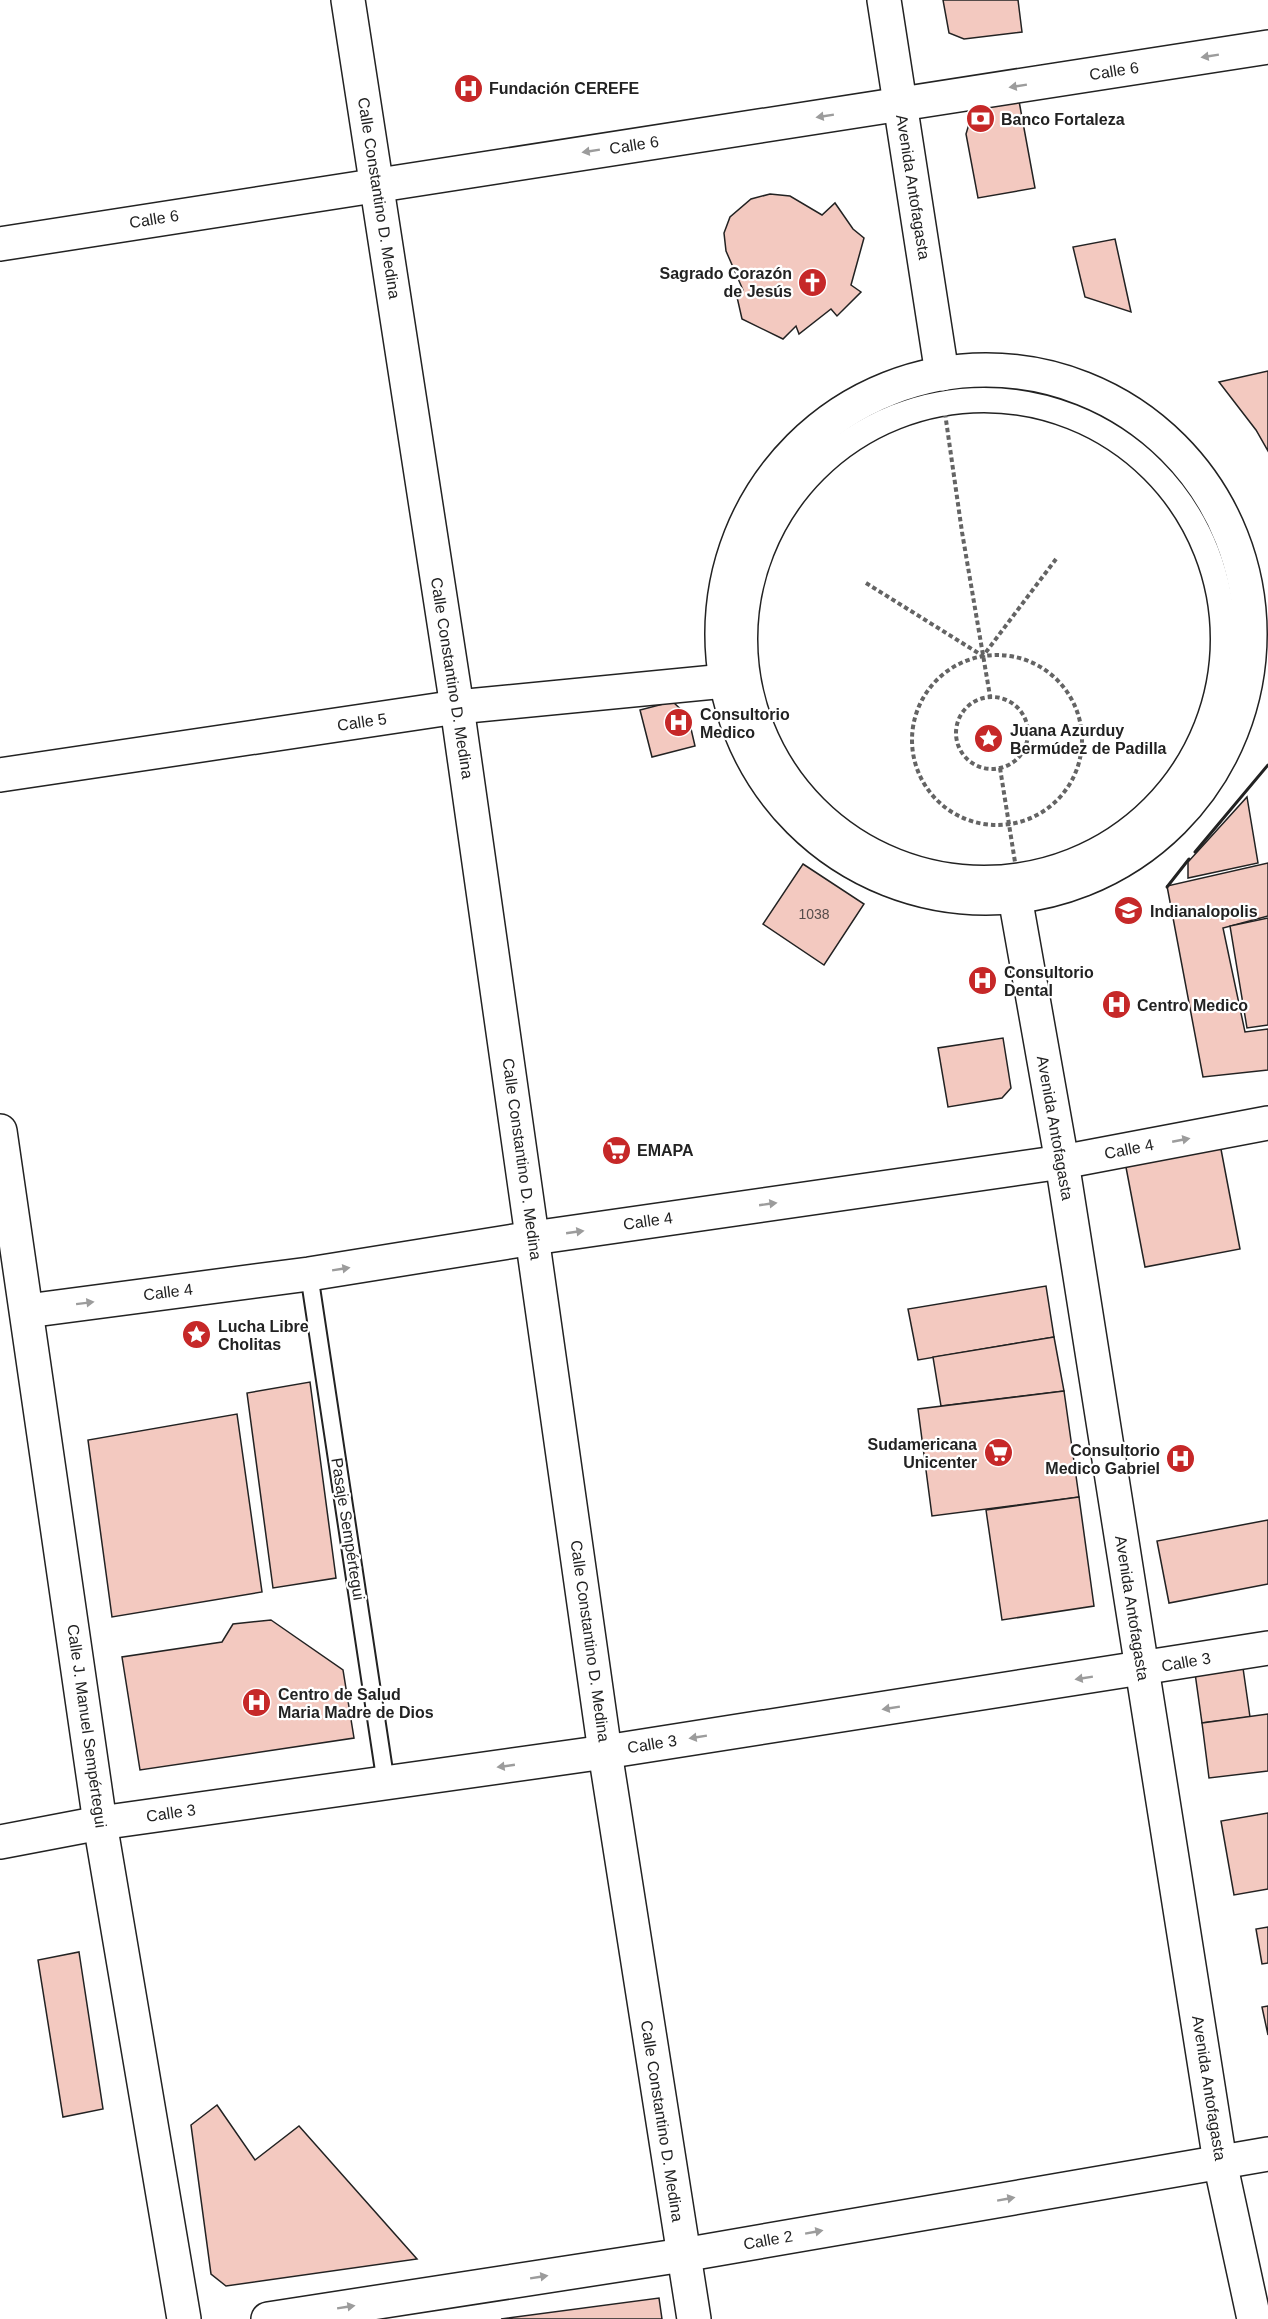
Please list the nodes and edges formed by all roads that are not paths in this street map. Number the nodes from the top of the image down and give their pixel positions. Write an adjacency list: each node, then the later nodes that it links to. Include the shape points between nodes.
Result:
1 (348, 0): 5 (street, Calle Constantino D. Medina)
2 (884, 0): 4 (street, Avenida Antofagasta)
3 (1268, 47): 4 (street, Calle 6, one-way to 4)
4 (900, 105): 5 (street, Calle 6, one-way to 5); 7 (street, Avenida Antofagasta)
5 (377, 184): 6 (street, Calle 6); 11 (street, Calle Constantino D. Medina)
6 (0, 244)
7 (942, 374): 9 (street, via 994,371 1045,377 1094,394 1139,420 1178,454 1210,494); 10 (street, via 897,385 844,411 816,431 783,464 756,501 736,544 724,589 721,635)
8 (933, 410): 8 (street, via 874,423 839,445 803,476 778,513 757,562 747,604 744,649 752,694 768,739 817,809 849,837 885,858 925,873 967,879 1010,877 1059,867 1099,849 1135,824 1165,794 1191,758 1209,718 1220,676 1223,632 1218,588 1206,547 1186,508 1160,475 1128,447 1092,425 1052,411 966,402)
9 (1257, 589): 13 (street, via 1245,690 1230,737 1208,778 1179,815 1145,847 1105,871 1061,888)
10 (725, 681): 11 (street, Calle 5); 13 (street, via 739,729 760,773 791,812 828,846 870,872 916,889 966,898)
11 (457, 708): 12 (street, Calle 5); 17 (street, Calle Constantino D. Medina)
12 (0, 775)
13 (1016, 883): 16 (street, Avenida Antofagasta)
14 (1268, 1123): 16 (street, Calle 4, one-way to 14)
15 (0, 1131): 19 (street, Calle J. Manuel Sempértegui)
16 (1062, 1162): 17 (street, Calle 4, one-way to 16); 21 (street, Avenida Antofagasta)
17 (533, 1238): 18 (street, Calle 4, one-way to 17); 22 (street, Calle Constantino D. Medina)
18 (309, 1274): 19 (street, Calle 4, one-way to 18); 23 (lane, Pasaje Sempértegui)
19 (27, 1311): 24 (street, Calle J. Manuel Sempértegui)
20 (1268, 1648): 21 (street, Calle 3)
21 (1142, 1669): 22 (street, Calle 3, one-way to 22); 27 (street, Avenida Antofagasta)
22 (605, 1752): 23 (street, Calle 3, one-way to 23); 28 (street, Calle Constantino D. Medina)
23 (386, 1784): 24 (street, Calle 3)
24 (100, 1823): 25 (street, Calle 3); 29 (street, Calle J. Manuel Sempértegui)
25 (0, 1842)
26 (1268, 2154): 27 (street, Calle 2)
27 (1220, 2162): 28 (street, Calle 2, one-way to 27); 32 (street, Avenida Antofagasta)
28 (683, 2255): 30 (street, Calle 2, one-way to 28); 31 (street, Calle Constantino D. Medina)
29 (184, 2319)
30 (268, 2319)
31 (694, 2319)
32 (1254, 2319)

